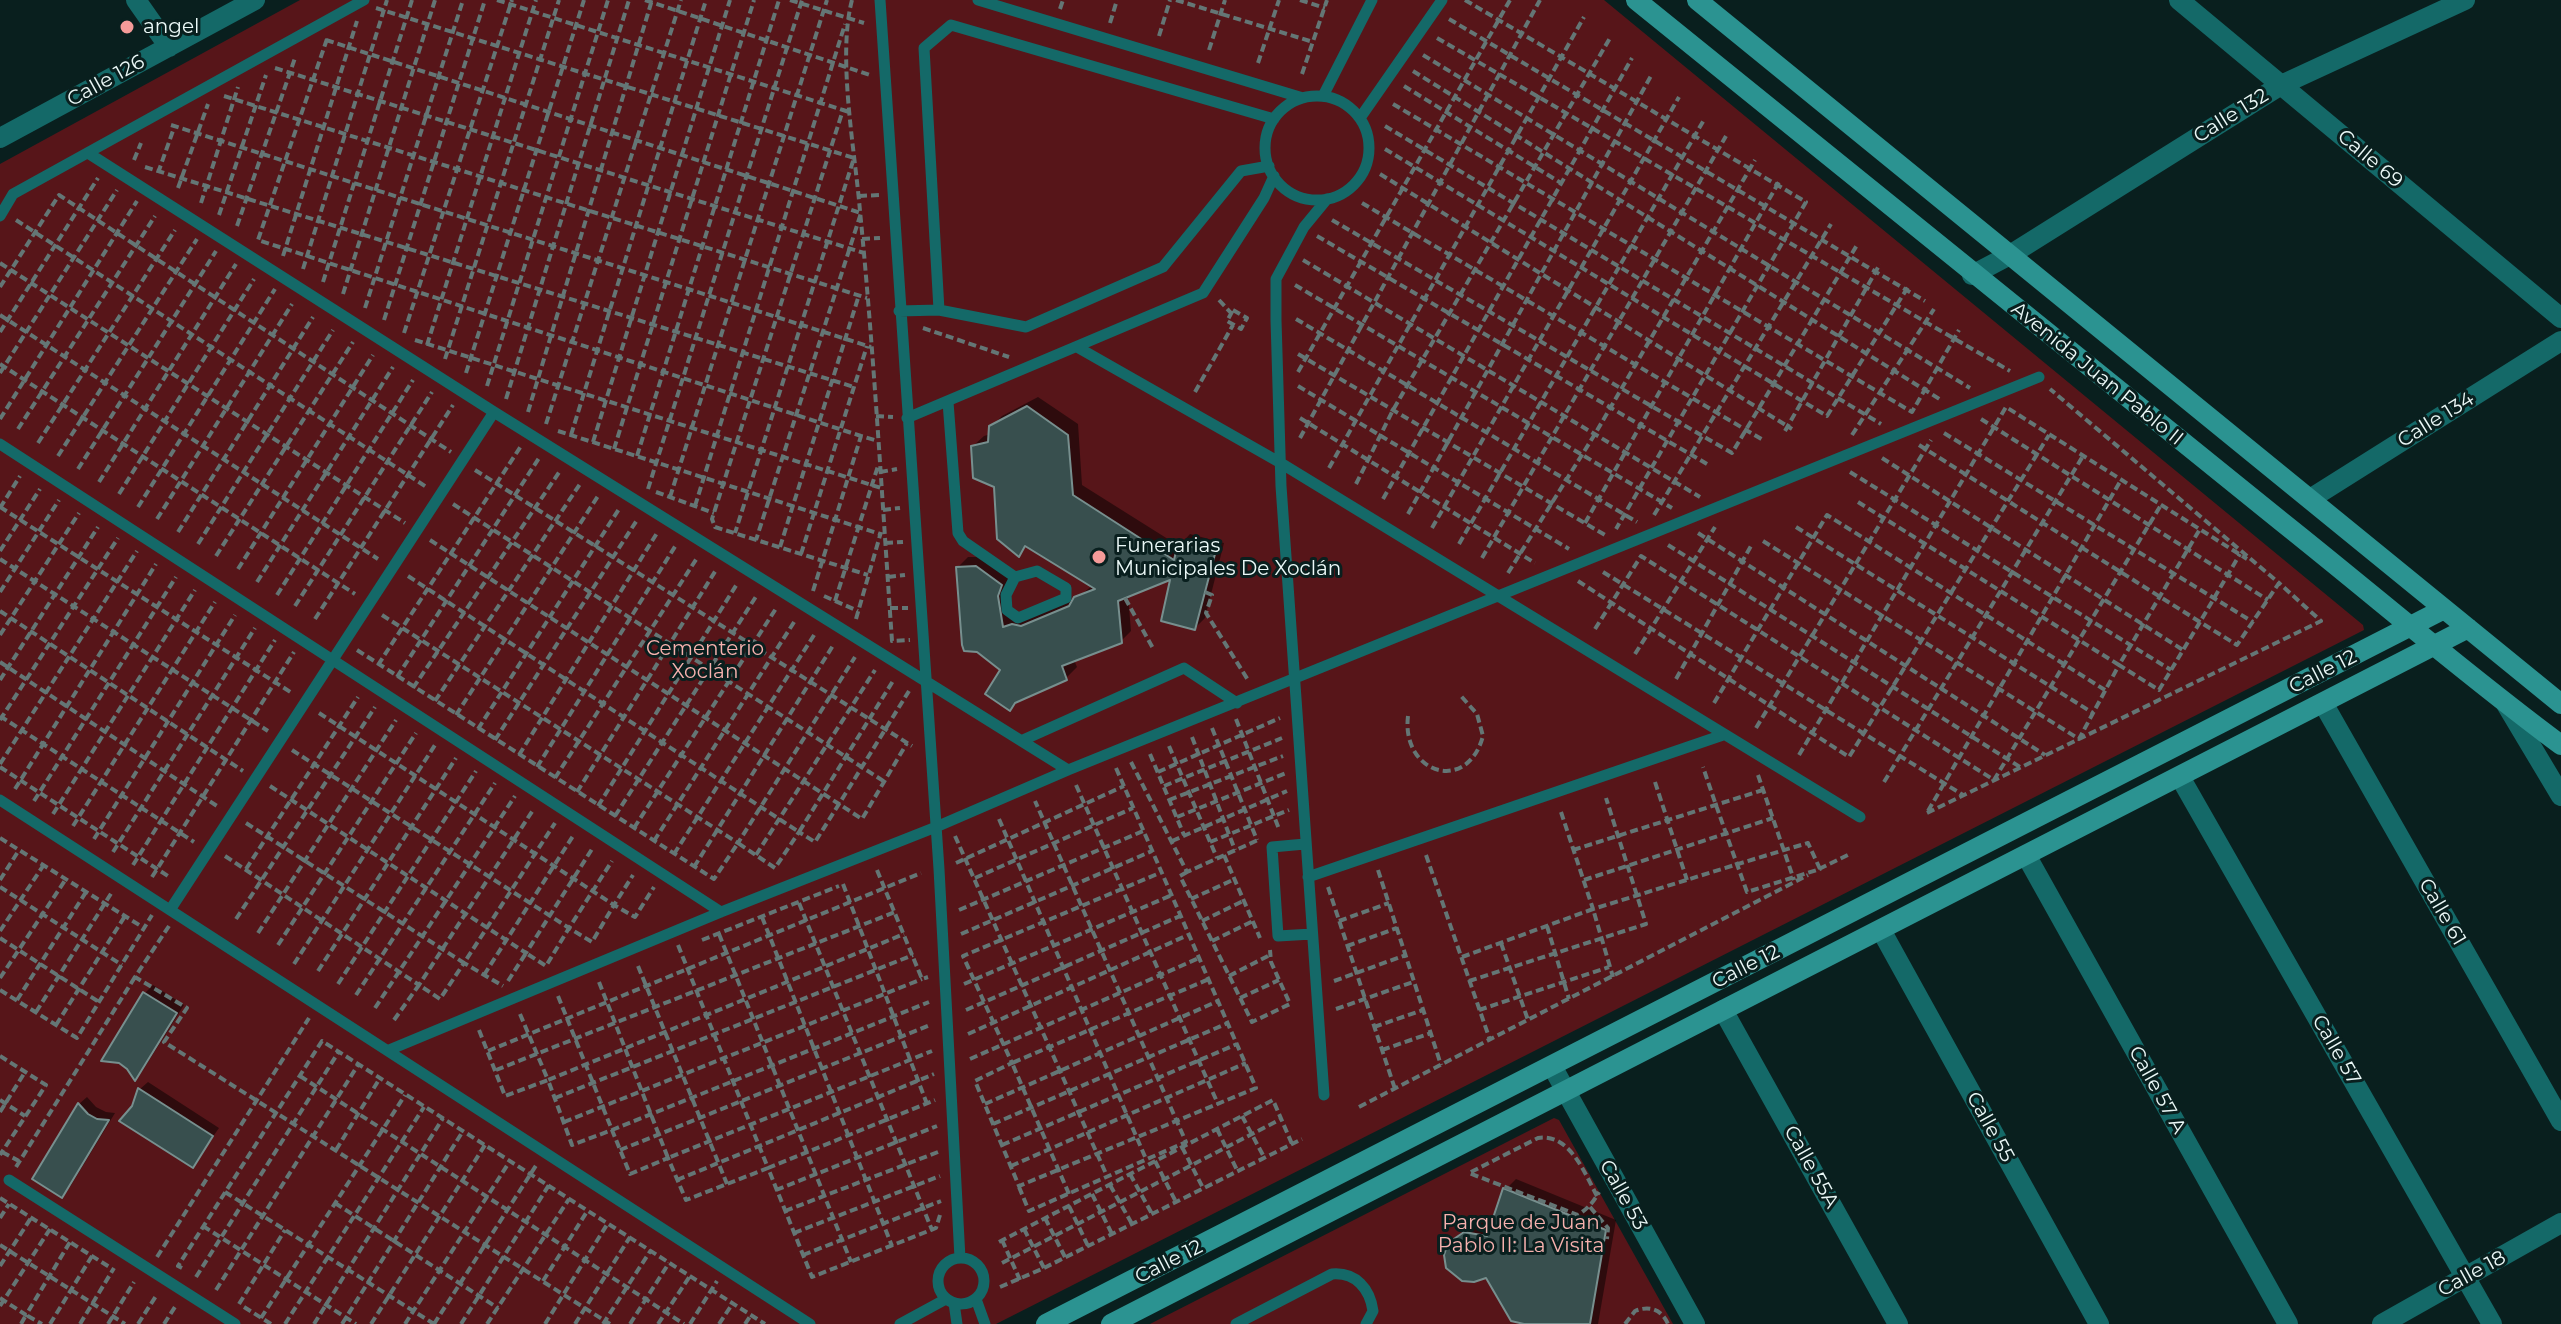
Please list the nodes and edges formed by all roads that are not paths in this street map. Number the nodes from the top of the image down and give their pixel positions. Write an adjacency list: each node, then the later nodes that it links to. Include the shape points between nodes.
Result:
1 (136, 0): 12 (street)
2 (255, 0): 12 (street, Calle 126)
3 (880, 0): 26 (lane)
4 (978, 0): 15 (lane)
5 (1372, 0): 14 (lane)
6 (1442, 0): 16 (lane)
7 (1636, 0): 24 (street, Avenida Juan Pablo II)
8 (2179, 0): 13 (street, Calle 69)
9 (2465, 0): 13 (street, Calle 132)
10 (1704, 2): 23 (street, Avenida Juan Pablo II)
11 (362, 3): 19 (lane)
12 (169, 47): 18 (street, Calle 126)
13 (2281, 85): 23 (street, Calle 132); 27 (street, Calle 69)
14 (1323, 96): 15 (lane); 16 (lane, via 1337,99)
15 (1303, 98): 17 (lane)
16 (1360, 118): 21 (lane, via 1368,134 1366,168 1344,193)
17 (1274, 119): 20 (lane, via 1265,152); 25 (lane, via 951,25 924,48)
18 (0, 138)
19 (88, 153): 22 (lane, via 13,194); 32 (lane)
20 (1271, 171): 21 (lane, via 1295,195); 25 (lane, via 1241,171 1163,267 1026,327); 29 (lane, via 1264,198 1203,293)
21 (1327, 199): 35 (lane, via 1304,227 1276,279)
22 (0, 216)
23 (2010, 255): 24 (street, Calle 132); 36 (street, Avenida Juan Pablo II)
24 (1972, 275): 40 (street, Avenida Juan Pablo II)
25 (939, 310): 26 (lane)
26 (899, 311): 33 (lane)
27 (2561, 318)
28 (2561, 341): 36 (street, Calle 134)
29 (1077, 347): 31 (lane); 35 (lane)
30 (2039, 377): 38 (lane)
31 (948, 402): 33 (lane); 37 (lane, via 958,533 977,553)
32 (494, 412): 43 (lane); 44 (lane)
33 (902, 418): 44 (lane)
34 (0, 444): 43 (lane)
35 (1279, 462): 38 (lane); 45 (lane)
36 (2310, 499): 39 (street, Avenida Juan Pablo II)
37 (1015, 577): 37 (lane, via 1006,595 1007,610 1018,618 1066,598 1066,588 1037,571)
38 (1497, 595): 45 (lane); 50 (lane)
39 (2444, 609): 40 (street, Calle 12); 41 (street, Avenida Juan Pablo II)
40 (2413, 626): 42 (street, Avenida Juan Pablo II); 62 (street, Calle 12)
41 (2468, 628): 42 (street, Calle 12); 49 (street, Avenida Juan Pablo II)
42 (2436, 645): 47 (street, Calle 12); 48 (street, Avenida Juan Pablo II)
43 (333, 658): 64 (lane); 65 (lane)
44 (924, 678): 51 (lane); 58 (lane)
45 (1293, 681): 46 (lane); 59 (lane)
46 (1237, 703): 51 (lane, via 1184,668); 53 (lane)
47 (2323, 703): 54 (street, Calle 12); 73 (street, Calle 61)
48 (2506, 704): 52 (street, Avenida Juan Pablo II); 55 (street)
49 (2561, 704)
50 (1723, 735): 57 (lane); 61 (lane)
51 (1023, 740): 53 (lane)
52 (2561, 745)
53 (1068, 770): 58 (lane)
54 (2180, 777): 60 (street, Calle 12); 77 (street, Calle 57)
55 (2561, 796)
56 (0, 800): 64 (lane)
57 (1860, 817)
58 (936, 827): 65 (lane); 76 (lane)
59 (1305, 844): 61 (lane); 67 (lane, via 1272,847 1278,936)
60 (2026, 855): 63 (street, Calle 12); 93 (street, Calle 57 A)
61 (1308, 877): 67 (lane)
62 (1915, 880): 63 (street); 70 (street, Calle 12)
63 (1931, 904): 66 (street, Calle 12)
64 (174, 912): 69 (lane)
65 (721, 912): 69 (lane)
66 (1881, 930): 68 (street, Calle 12); 92 (street, Calle 55)
67 (1312, 934): 72 (lane)
68 (1723, 1010): 71 (street, Calle 12); 91 (street, Calle 55A)
69 (389, 1050): 82 (lane)
70 (1552, 1066): 71 (street, Calle 53); 79 (street, Calle 12)
71 (1565, 1091): 87 (street, Calle 12); 90 (street, Calle 53)
72 (1324, 1095)
73 (2561, 1121)
74 (9, 1180): 81 (lane)
75 (2561, 1223): 77 (street, Calle 18)
76 (960, 1258): 78 (lane, via 974,1262 982,1273 983,1287); 80 (lane, via 946,1264 938,1277 941,1293)
77 (2465, 1277): 94 (street, Calle 18); 95 (street, Calle 57)
78 (976, 1299): 80 (lane); 85 (lane)
79 (1096, 1299): 86 (street, Calle 12); 87 (street)
80 (950, 1301): 83 (lane); 84 (lane)
81 (235, 1324)
82 (810, 1324)
83 (900, 1324)
84 (957, 1324)
85 (985, 1324)
86 (1046, 1324)
87 (1110, 1324)
88 (1236, 1324): 89 (lane, via 1343,1273 1368,1292 1373,1311)
89 (1366, 1324)
90 (1695, 1324)
91 (1898, 1324)
92 (2099, 1324)
93 (2288, 1324)
94 (2382, 1324)
95 (2492, 1324)

